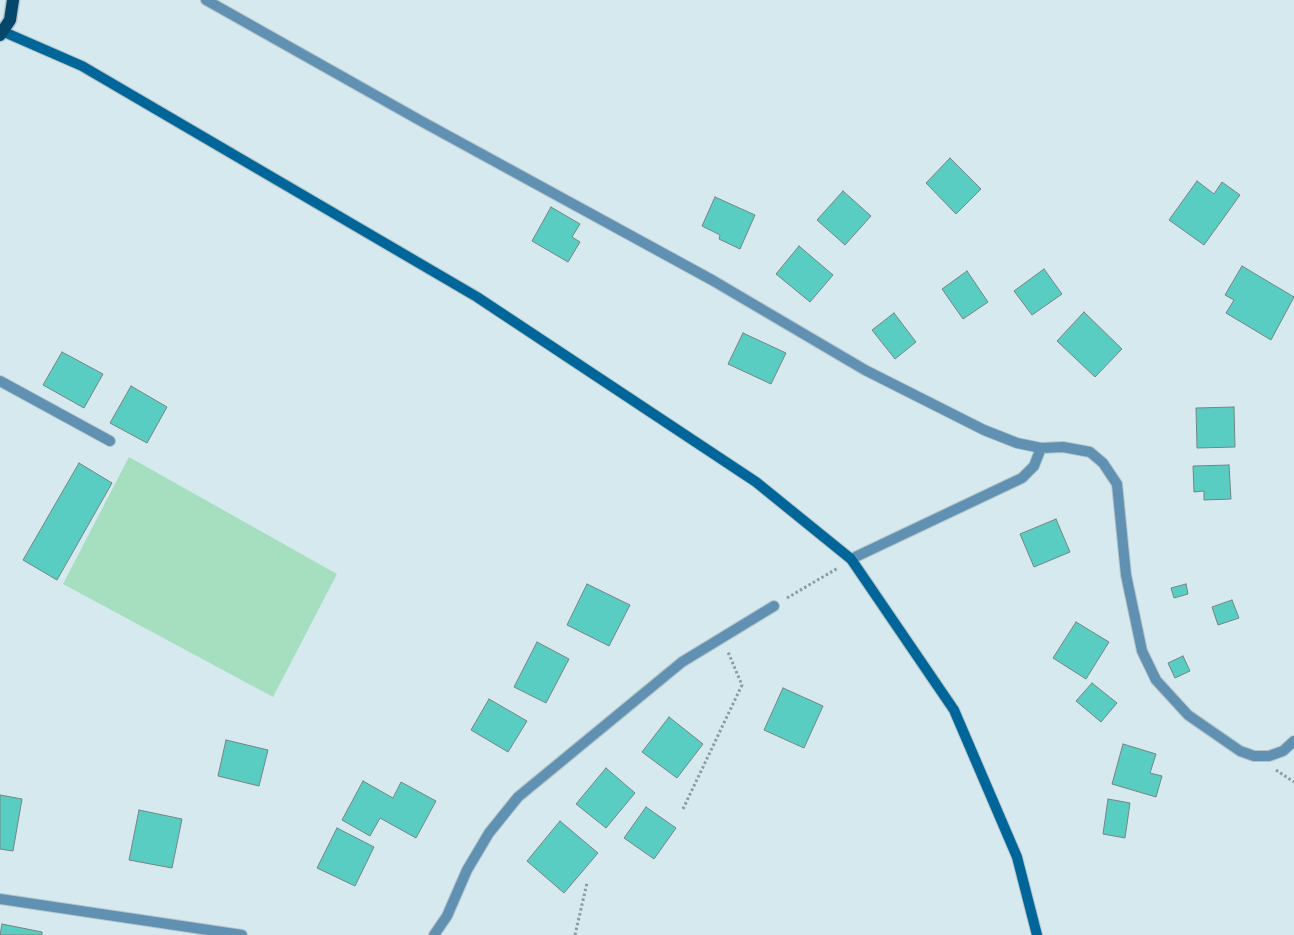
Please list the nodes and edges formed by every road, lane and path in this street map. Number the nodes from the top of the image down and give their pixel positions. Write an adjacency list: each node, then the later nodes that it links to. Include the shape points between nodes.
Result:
1 (12, 0): 3 (main road, via 10,20)
2 (206, 0): 6 (street, via 712,280 865,370 984,430)
3 (2, 33): 7 (main road, via 82,66 477,297 756,482)
4 (0, 381): 5 (street)
5 (110, 441)
6 (1041, 448): 7 (street, via 1034,466 1022,478); 10 (street, via 1062,447 1090,452 1104,463 1117,484 1126,575 1142,651 1156,680 1188,715 1240,751 1254,756 1269,756 1283,751)
7 (851, 559): 8 (path); 17 (main road, via 954,710 1018,857)
8 (774, 606): 9 (street)
9 (722, 638): 11 (path, via 742,685); 14 (street, via 682,662 518,797 472,863)
10 (1294, 741)
11 (683, 809)
12 (587, 883): 16 (path)
13 (0, 898): 15 (street)
14 (437, 934)
15 (242, 935)
16 (575, 935)
17 (1037, 935)

